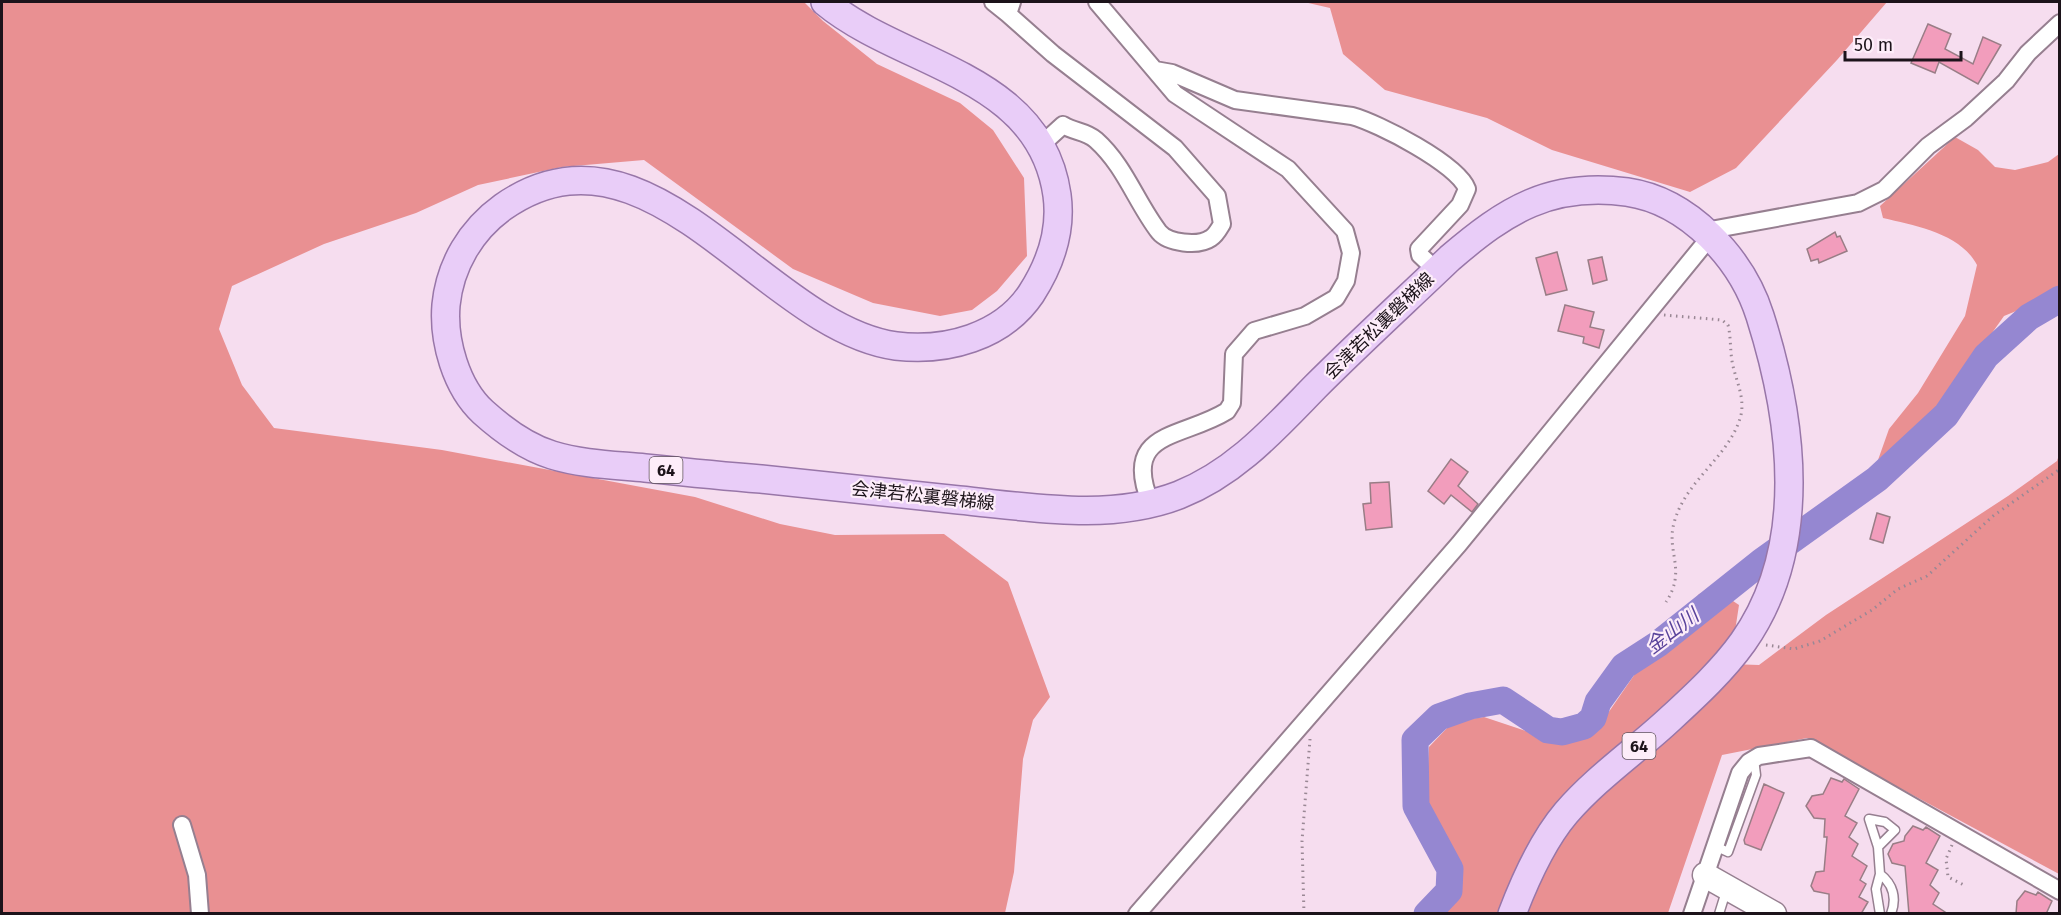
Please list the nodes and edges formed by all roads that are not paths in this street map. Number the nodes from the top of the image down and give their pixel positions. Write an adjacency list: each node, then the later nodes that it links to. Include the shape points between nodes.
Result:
1 (825, 2): 7 (main road, 会津若松裏磐梯線 / 64, via 854,25 986,90 1012,110)
2 (993, 2): 4 (street)
3 (1097, 2): 6 (street)
4 (1010, 8): 7 (street, via 1053,54 1175,148 1217,196 1222,224 1203,242 1175,241 1160,234 1124,172 1096,140 1063,125)
5 (2060, 23): 8 (street, via 2006,81 1928,146 1884,190 1858,203)
6 (1155, 70): 9 (street, via 1172,73 1235,100 1370,121 1428,153 1464,182 1467,189 1460,205 1419,249 1420,255); 10 (street, via 1175,94 1288,169 1345,231 1351,253 1346,281 1336,298 1305,316 1254,332 1234,354 1232,403 1227,411 1147,449 1143,478)
7 (1041, 145): 10 (main road, 会津若松裏磐梯線 / 64, via 1056,185 1058,207 1057,229 1046,269 1025,302 1000,325 962,342 932,348 894,346 863,338 811,309 724,244 648,196 609,184 574,182 538,189 505,206 465,246 455,266 446,308 454,364 470,398 502,428 547,453 570,459 1040,508 1100,510)
8 (1707, 234): 9 (main road, 会津若松裏磐梯線 / 64, via 1679,213 1633,193 1602,189 1560,192 1500,218); 18 (street, via 1647,314 1459,544); 19 (main road, 会津若松裏磐梯線 / 64, via 1734,262 1756,304 1770,348 1789,453 1783,548 1773,583 1743,642 1711,679 1592,785 1564,815 1540,853)
9 (1437, 271): 10 (main road, 会津若松裏磐梯線 / 64, via 1254,450 1202,484)
10 (1151, 504)
11 (182, 825): 17 (street, via 197,875)
12 (1878, 847): 13 (lane)
13 (1880, 874): 23 (lane, via 1876,889); 24 (lane, via 1887,879 1895,898)
14 (1705, 875): 15 (street); 16 (street, via 1740,773 1754,759 1811,748); 20 (street)
15 (1727, 888): 21 (lane); 22 (street)
16 (2060, 891)
17 (200, 914)
18 (1137, 914)
19 (1512, 914)
20 (1692, 914)
21 (1719, 914)
22 (1774, 914)
23 (1880, 914)
24 (1891, 914)

